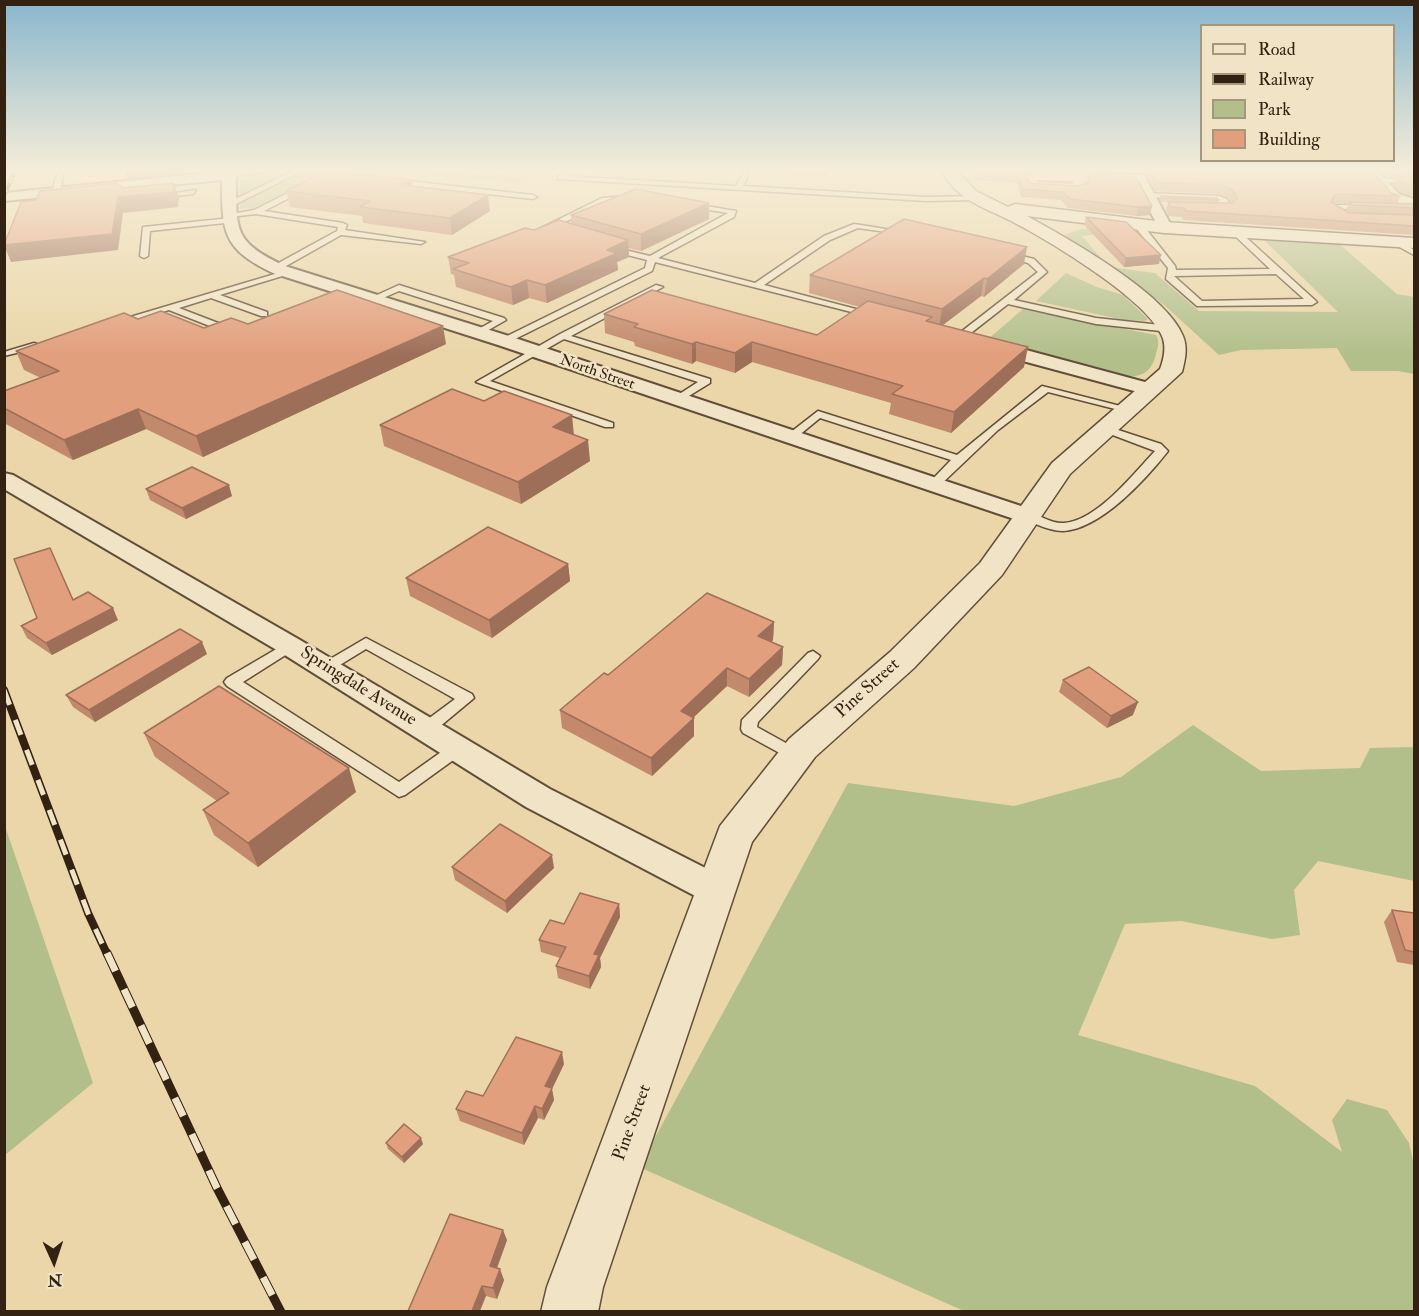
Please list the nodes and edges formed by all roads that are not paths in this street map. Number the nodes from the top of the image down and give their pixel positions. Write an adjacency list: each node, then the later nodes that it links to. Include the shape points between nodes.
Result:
1 (146, 232): 21 (lane)
2 (235, 232): 23 (street, North Street, via 238,244)
3 (340, 232): 23 (lane)
4 (343, 232): 16 (lane)
5 (559, 232): 13 (lane)
6 (700, 232): 22 (lane)
7 (841, 232): 26 (lane)
8 (905, 232): 15 (lane)
9 (1042, 232): 14 (street)
10 (1144, 232): 25 (lane, via 1172,268)
11 (1236, 232): 24 (lane)
12 (1242, 232): 18 (street)
13 (565, 234)
14 (1045, 234): 35 (street, via 1148,306)
15 (916, 235)
16 (421, 242)
17 (597, 243): 22 (lane)
18 (1406, 243): 20 (lane)
19 (991, 251): 29 (lane, via 1031,261 1043,272)
20 (1414, 253)
21 (144, 256)
22 (651, 259): 26 (lane); 39 (lane, via 649,269)
23 (282, 271): 28 (lane); 39 (street, North Street)
24 (1278, 271): 25 (lane); 25 (lane, via 1312,302 1200,304)
25 (1170, 273)
26 (757, 286): 32 (lane)
27 (659, 287): 37 (lane)
28 (210, 295): 30 (lane); 31 (lane)
29 (1008, 301): 35 (lane, via 1096,321); 38 (lane)
30 (169, 307): 33 (lane); 34 (lane)
31 (264, 314)
32 (880, 318)
33 (100, 327)
34 (223, 328)
35 (1170, 329): 44 (street, Pine Street, via 1177,348 1171,372)
36 (936, 332): 38 (lane)
37 (562, 336): 41 (lane); 43 (lane, via 706,381)
38 (959, 338): 44 (street)
39 (504, 341): 41 (street, North Street)
40 (42, 344): 42 (lane)
41 (534, 351): 43 (street, North Street); 45 (lane, via 481,382)
42 (7, 354)
43 (675, 400): 46 (street, North Street)
44 (1127, 409): 47 (lane, via 1046,388); 50 (street, Pine Street, via 1061,469); 50 (lane, via 1162,451 1095,516 1065,527)
45 (609, 425)
46 (788, 439): 47 (lane, via 818,414); 49 (street, North Street)
47 (959, 459): 49 (lane)
48 (5, 480): 51 (street, Springdale Avenue)
49 (932, 486): 50 (street, North Street)
50 (1028, 516): 56 (street, Pine Street, via 991,569 902,660)
51 (290, 646): 53 (street, Springdale Avenue); 55 (lane, via 231,682 399,791)
52 (813, 656): 56 (lane, via 750,720 749,729)
53 (326, 668): 54 (street, Springdale Avenue); 54 (lane, via 366,643 466,698)
54 (426, 729): 55 (street, Springdale Avenue)
55 (457, 749): 57 (street, Springdale Avenue, via 537,798)
56 (796, 756): 57 (street, Pine Street, via 734,837)
57 (714, 889): 58 (street, Pine Street)
58 (569, 1311)

